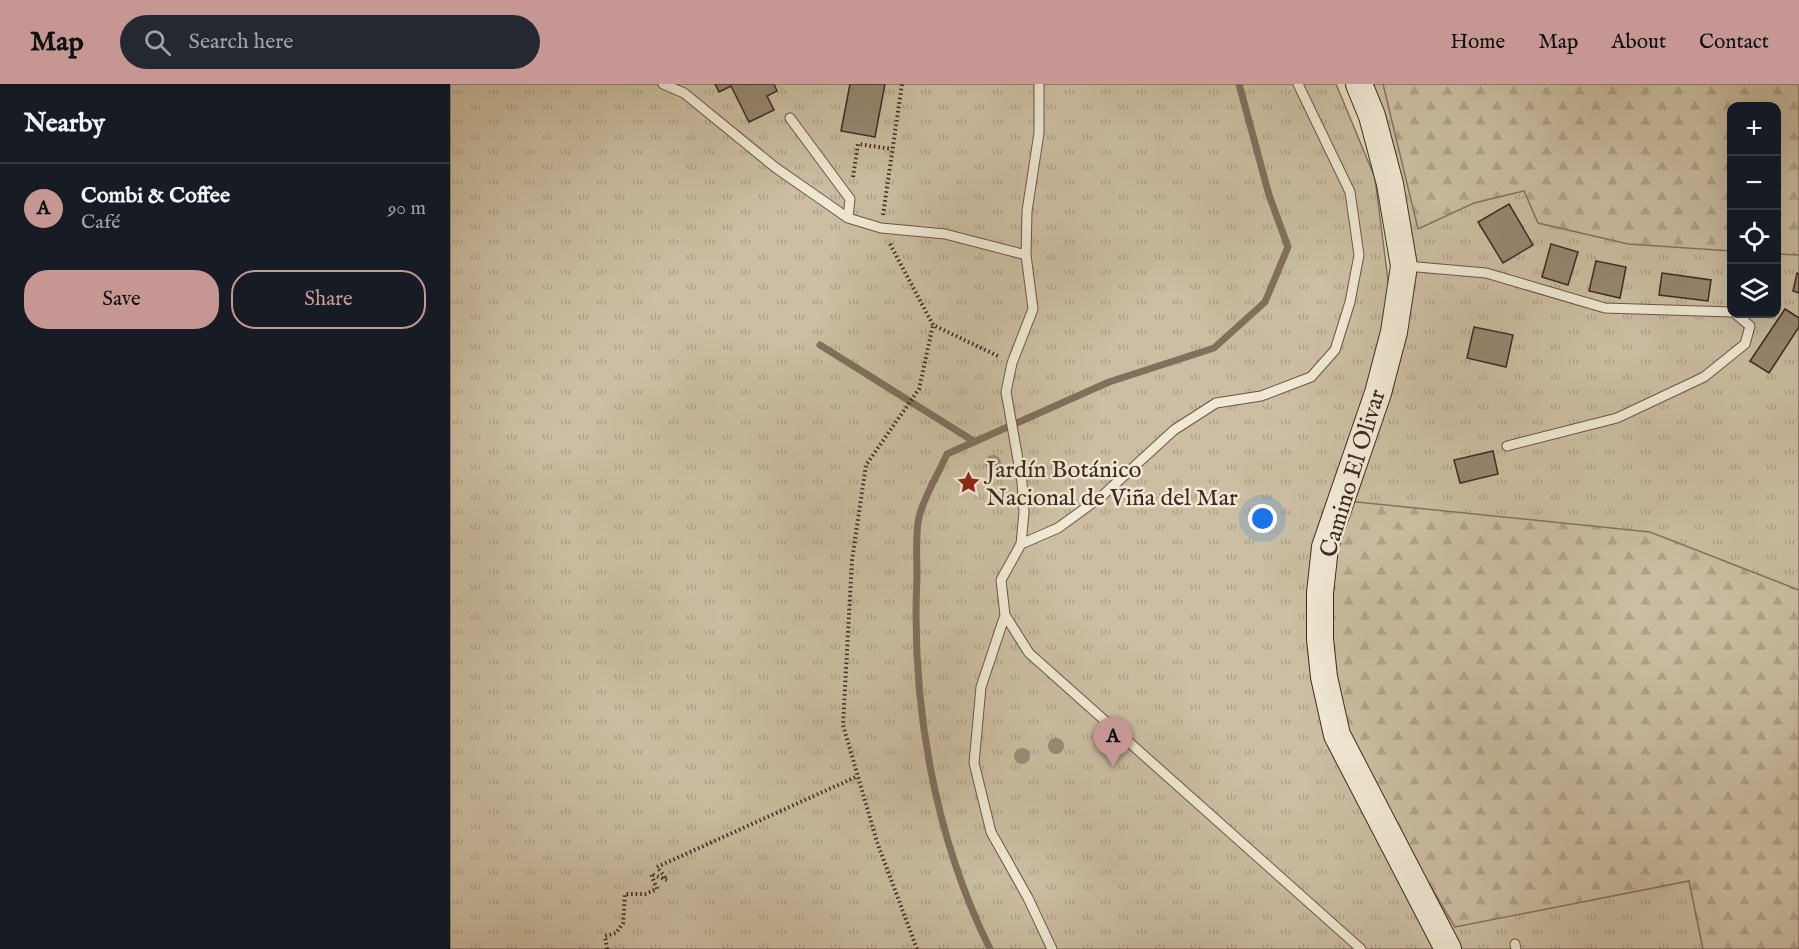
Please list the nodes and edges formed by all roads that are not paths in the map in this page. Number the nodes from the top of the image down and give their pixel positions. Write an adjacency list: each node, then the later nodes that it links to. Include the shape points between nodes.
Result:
1 (663, 84): 6 (lane, via 684,93 776,168)
2 (1039, 84): 7 (lane, via 1039,133 1027,211)
3 (1298, 84): 12 (lane, via 1350,192 1359,255 1335,350 1311,377 1261,396 1216,403 1173,430 1102,496 1058,528)
4 (1359, 84): 8 (main road, Camino El Olivar, via 1390,184)
5 (790, 118): 6 (lane, via 850,199)
6 (848, 218): 7 (lane, via 882,228 945,234)
7 (1026, 255): 12 (lane, via 1033,309 1012,363 1006,392 1024,512)
8 (1404, 266): 9 (lane, via 1486,273 1605,308); 16 (main road, Camino El Olivar, via 1394,332 1378,393 1325,547 1320,639 1337,735)
9 (1727, 313)
10 (1740, 318): 11 (lane, via 1750,326 1745,344 1704,377 1617,418)
11 (1507, 446)
12 (1021, 544): 13 (lane, via 1001,580)
13 (1005, 615): 14 (lane, via 981,687 974,763 991,832); 15 (lane, via 1029,653)
14 (1052, 949)
15 (1361, 949)
16 (1448, 949)

